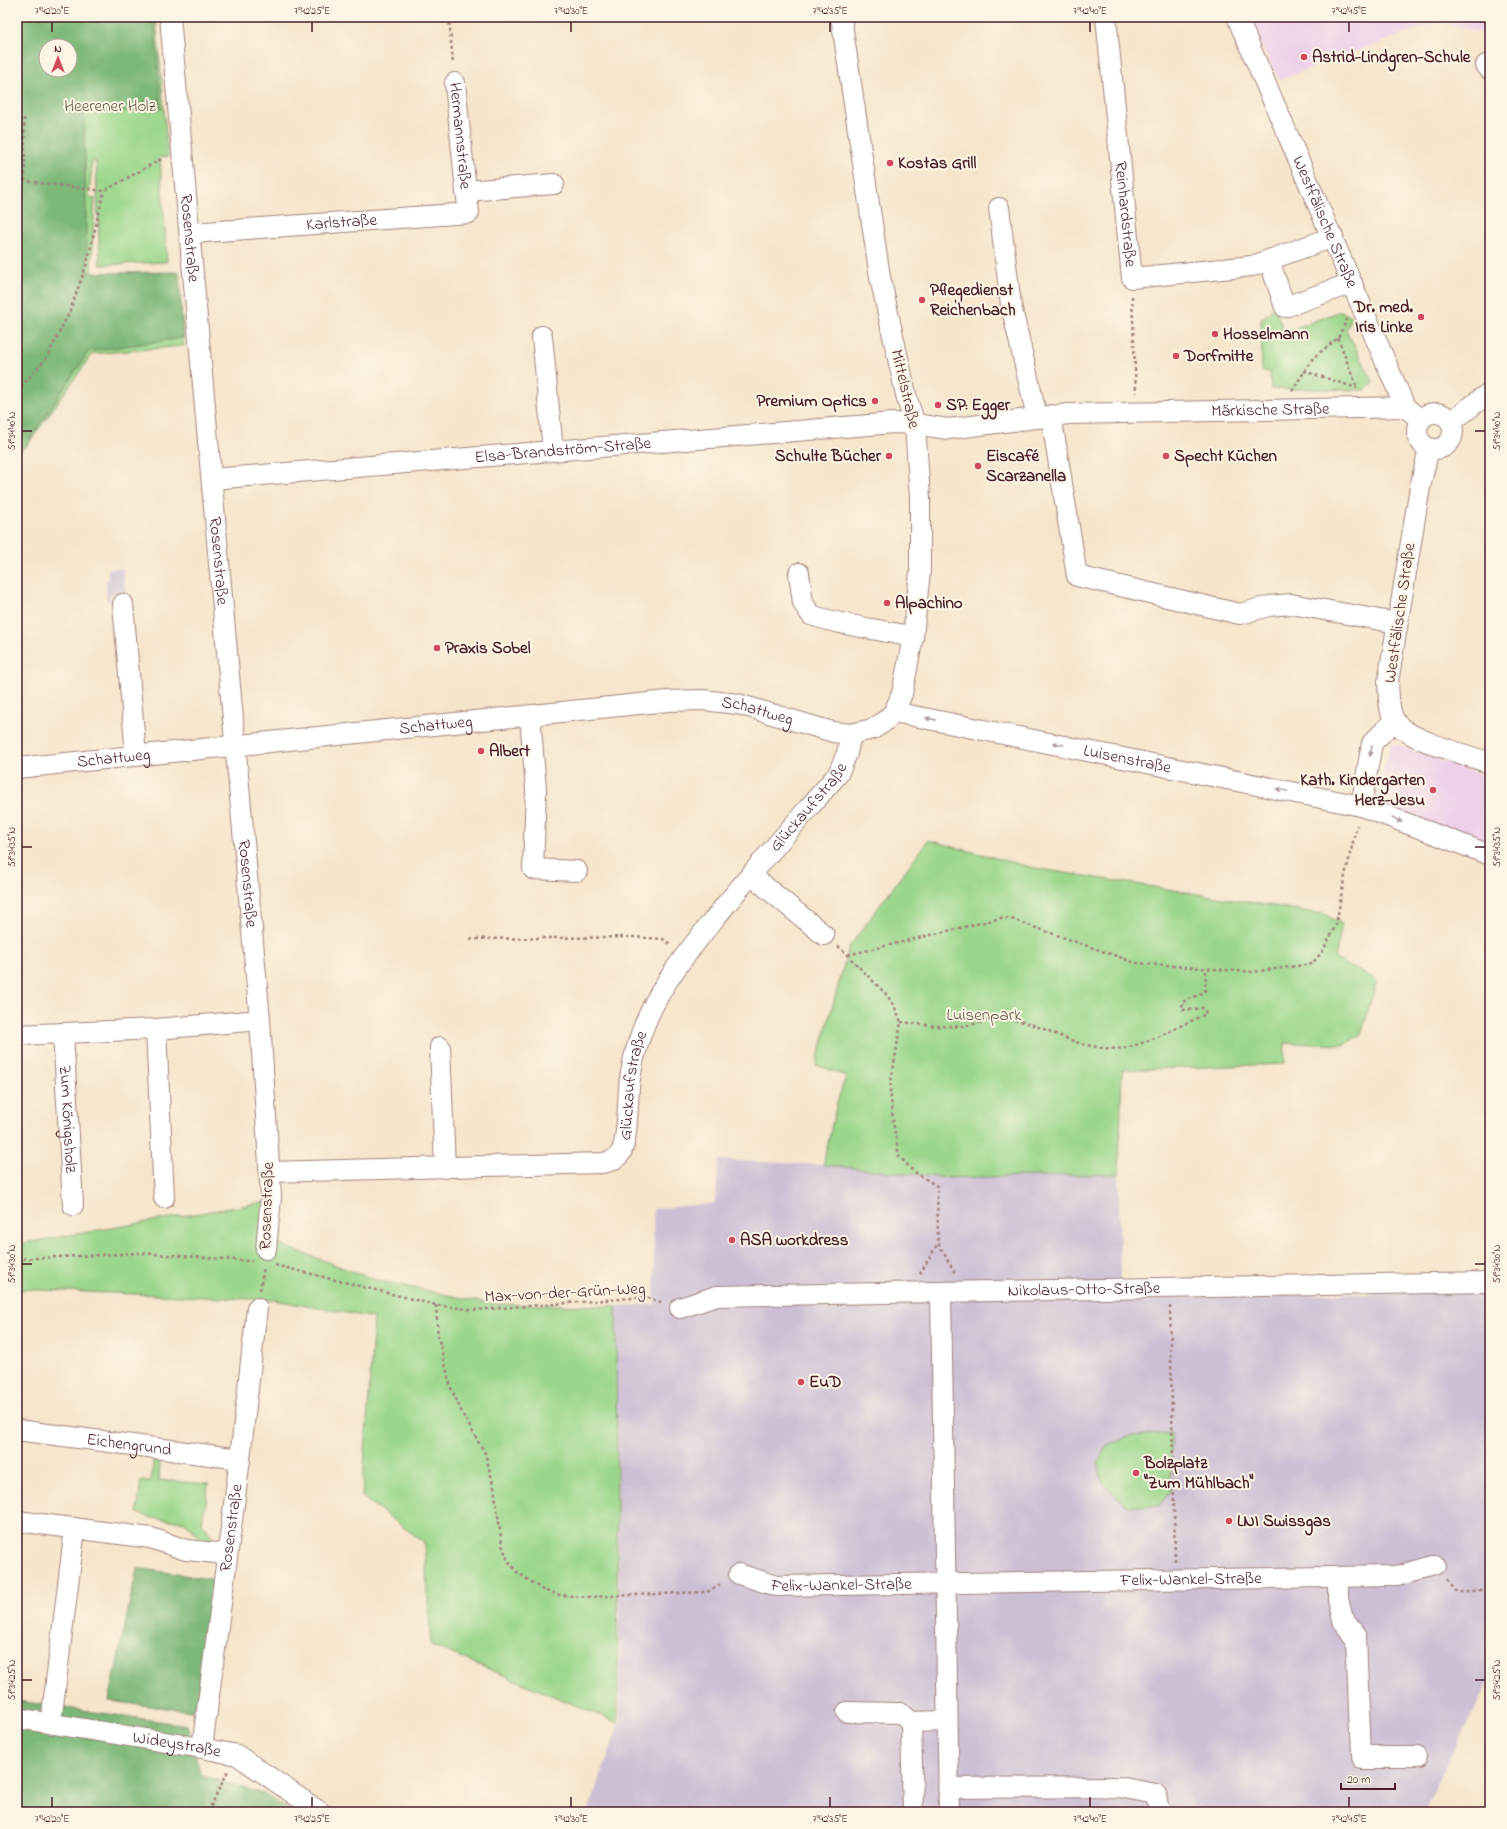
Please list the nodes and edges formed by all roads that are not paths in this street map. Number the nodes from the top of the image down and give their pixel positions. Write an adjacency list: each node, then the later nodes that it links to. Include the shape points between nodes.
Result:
1 (170, 17): 9 (street, Rosenstraße)
2 (841, 17): 19 (street, Mittelstraße, via 880,277)
3 (1106, 17): 11 (street, Reinhardstraße, via 1132,284 1252,266)
4 (1237, 17): 10 (street, Westfälische Straße)
5 (455, 83): 7 (street, Hermannstraße)
6 (554, 184): 7 (street, Hermannstraße)
7 (466, 191): 9 (street, Karlstraße, via 469,214)
8 (999, 208): 16 (street, via 1011,305)
9 (191, 233): 22 (street, Rosenstraße)
10 (1333, 238): 11 (street, Reinhardstraße); 12 (street, Westfälische Straße)
11 (1269, 260): 12 (street, via 1285,307)
12 (1352, 283): 15 (street, Westfälische Straße)
13 (542, 336): 21 (street)
14 (1490, 392): 18 (street)
15 (1405, 406): 16 (street, Märkische Straße); 17 (street, Westfälische Straße)
16 (1044, 416): 19 (street, Märkische Straße, via 948,429); 25 (street, via 1077,576 1240,614 1269,606 1291,604)
17 (1421, 420): 18 (street, via 1433,413 1440,414); 20 (street, via 1417,433 1419,439)
18 (1451, 422): 20 (street, via 1453,436 1450,443 1436,450)
19 (915, 424): 21 (street, Elsa-Brandström-Straße, via 893,423); 26 (street, Mittelstraße, via 920,498 920,571)
20 (1429, 448): 25 (street, Westfälische Straße)
21 (553, 452): 22 (street, Elsa-Brandström-Straße)
22 (212, 479): 31 (street, Rosenstraße)
23 (799, 574): 26 (street, via 803,603 810,615)
24 (123, 604): 32 (street)
25 (1397, 623): 29 (street, Westfälische Straße, via 1388,682)
26 (912, 637): 27 (street, Mittelstraße, via 902,694)
27 (894, 712): 30 (street, Mittelstraße, via 872,729); 35 (street, Luisenstraße, one-way to 27)
28 (526, 716): 30 (street, Schattweg, via 668,701 703,700 738,704 833,732); 31 (street, Schattweg); 37 (street, via 527,787); 38 (street, via 536,789 533,869)
29 (1394, 721): 33 (street, via 1408,733); 35 (street, one-way to 35, via 1372,743)
30 (850, 734): 39 (street, Glückaufstraße, via 847,753 838,774)
31 (235, 746): 32 (street, Schattweg); 41 (street, Rosenstraße)
32 (136, 756): 34 (street, Schattweg)
33 (1490, 763)
34 (17, 768)
35 (1361, 806): 36 (street, Luisenstraße, one-way to 36)
36 (1490, 855)
37 (522, 870)
38 (576, 871)
39 (751, 875): 40 (street); 46 (street, Glückaufstraße, via 685,954 657,998 636,1050 630,1080 625,1138 620,1154 616,1158 602,1163)
40 (824, 935)
41 (260, 1020): 42 (street); 47 (street, Rosenstraße)
42 (156, 1029): 43 (street); 48 (street)
43 (62, 1033): 44 (street); 49 (street, Zum Königsholz)
44 (17, 1035)
45 (440, 1047): 46 (street)
46 (445, 1168): 47 (street, Glückaufstraße)
47 (270, 1172): 50 (street, Rosenstraße, via 271,1197)
48 (164, 1198)
49 (73, 1205)
50 (265, 1256)
51 (1490, 1282): 52 (street, Nikolaus-Otto-Straße)
52 (941, 1292): 54 (street, Nikolaus-Otto-Straße, via 717,1296); 63 (street)
53 (257, 1308): 56 (street, Rosenstraße)
54 (680, 1308)
55 (17, 1430): 56 (street, Eichengrund)
56 (240, 1459): 59 (street, Rosenstraße)
57 (17, 1521): 58 (street)
58 (75, 1528): 59 (street, via 151,1538 186,1550); 67 (street)
59 (227, 1554): 69 (street, Rosenstraße)
60 (1435, 1566): 62 (street, Felix-Wankel-Straße, via 1396,1576)
61 (739, 1574): 63 (street, Felix-Wankel-Straße, via 776,1586)
62 (1338, 1577): 63 (street, Felix-Wankel-Straße); 70 (street, via 1338,1599 1344,1623 1356,1638 1361,1757)
63 (945, 1583): 66 (street)
64 (847, 1712): 68 (street, via 901,1713)
65 (17, 1718): 67 (street, Wideystraße)
66 (947, 1721): 68 (street); 71 (street)
67 (51, 1722): 69 (street, Wideystraße)
68 (911, 1722): 74 (street)
69 (202, 1748): 73 (street, Wideystraße, via 237,1755)
70 (1418, 1757)
71 (948, 1788): 72 (street, via 1119,1787); 75 (street)
72 (1158, 1803)
73 (320, 1812)
74 (913, 1812)
75 (949, 1812)

